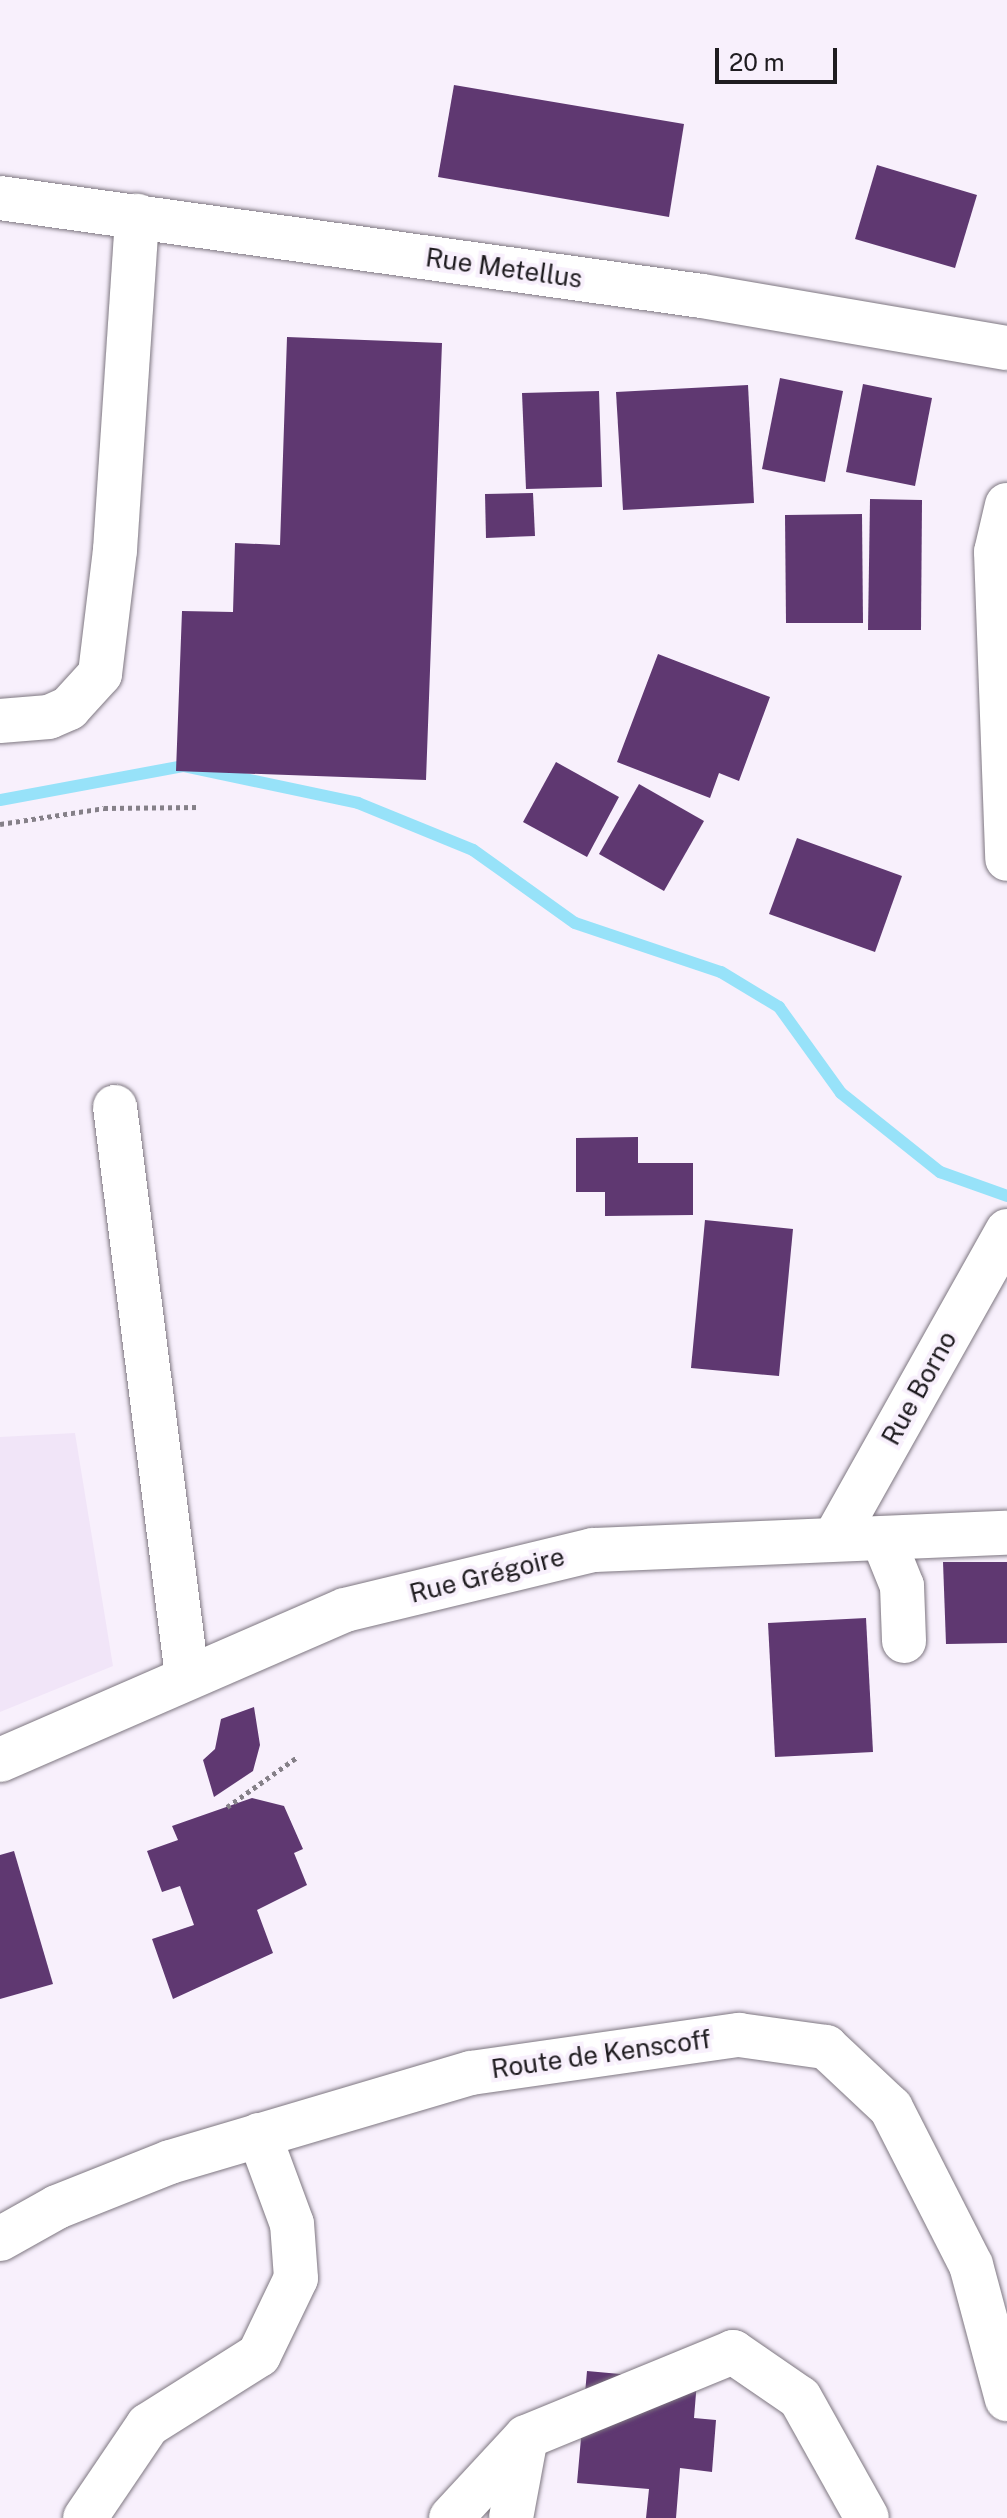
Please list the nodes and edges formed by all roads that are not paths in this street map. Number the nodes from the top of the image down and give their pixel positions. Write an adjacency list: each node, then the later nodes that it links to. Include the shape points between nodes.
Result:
1 (0, 198): 2 (street, Rue Metellus)
2 (137, 216): 3 (street, Rue Metellus, via 702,296); 5 (street, via 115,550 100,674 69,708 23,722)
3 (1007, 348)
4 (1007, 505): 6 (street, via 996,552)
5 (0, 721)
6 (1007, 859)
7 (115, 1107): 13 (street)
8 (1005, 1235): 10 (street, Rue Borno)
9 (1007, 1533): 11 (street, Rue Grégoire)
10 (835, 1538): 11 (street, Rue Grégoire); 13 (street, Rue Grégoire, via 593,1550 345,1610)
11 (883, 1539): 12 (street, via 902,1586)
12 (904, 1641)
13 (187, 1676): 14 (street, Rue Grégoire)
14 (0, 1760)
15 (259, 2135): 16 (street, Route de Kenscoff, via 128,2179); 17 (street, Route de Kenscoff, via 471,2073 656,2043 739,2035 826,2047 899,2122 971,2265); 19 (street, via 292,2224 296,2278 259,2355 148,2425)
16 (0, 2239)
17 (1007, 2399)
18 (526, 2437): 20 (street); 21 (street); 22 (street, via 733,2352 800,2398)
19 (85, 2518)
20 (451, 2518)
21 (511, 2518)
22 (867, 2518)

